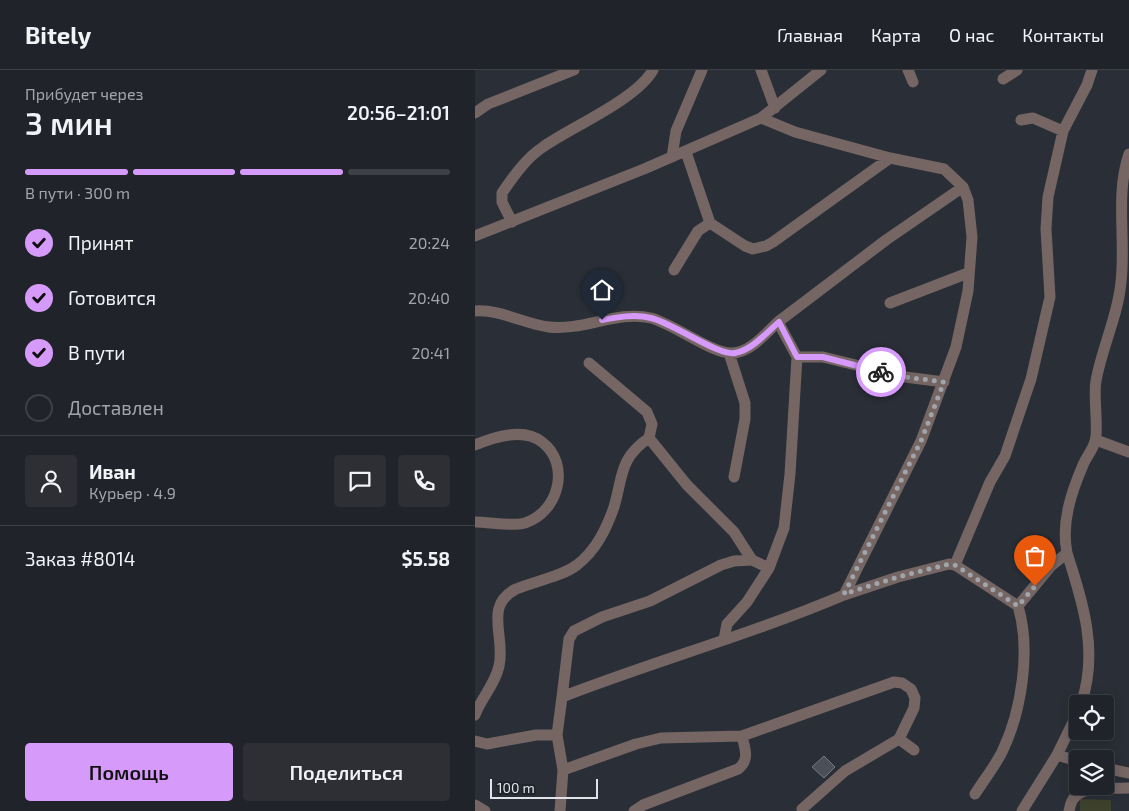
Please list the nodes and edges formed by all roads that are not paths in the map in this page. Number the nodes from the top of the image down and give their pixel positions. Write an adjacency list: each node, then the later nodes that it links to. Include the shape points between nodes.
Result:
1 (574, 70): 12 (lane, via 489,104)
2 (653, 70): 21 (lane, via 610,107 542,147 528,159 502,193 502,202)
3 (702, 70): 18 (lane, via 676,132)
4 (761, 70): 11 (lane)
5 (821, 70): 11 (lane)
6 (908, 70): 10 (lane)
7 (1017, 70): 9 (lane)
8 (1092, 70): 15 (lane)
9 (1003, 79)
10 (913, 82)
11 (775, 108): 13 (lane)
12 (475, 113)
13 (761, 118): 16 (lane); 19 (lane, via 795,132)
14 (1021, 120): 15 (lane, via 1033,118)
15 (1063, 131): 41 (lane, via 1046,211 1050,297 1031,379 1005,456 986,490)
16 (686, 152): 18 (lane); 22 (lane)
17 (1129, 154): 34 (lane, via 1122,182 1124,247 1121,284 1096,382)
18 (672, 157): 21 (lane)
19 (889, 158): 20 (lane, via 944,169); 22 (lane, via 766,246 753,249 745,246)
20 (963, 187): 25 (lane, via 968,200 972,237); 28 (lane, via 886,240)
21 (513, 222): 23 (lane)
22 (710, 223): 24 (lane, via 698,231)
23 (475, 236)
24 (674, 270)
25 (968, 273): 26 (lane); 32 (lane, via 961,324)
26 (890, 303)
27 (475, 311): 29 (lane, via 489,311 550,327 623,317 651,318)
28 (779, 322): 29 (lane, via 742,351); 30 (lane)
29 (729, 353): 37 (lane, via 745,403)
30 (797, 357): 32 (lane, via 823,357 905,377); 42 (lane, via 786,514 781,541)
31 (589, 363): 33 (lane, via 647,412 652,424)
32 (944, 382): 43 (lane, via 921,441)
33 (649, 438): 40 (lane, via 687,485 734,532); 48 (lane, via 632,451 624,465 614,506 603,534 589,555 575,566 507,593 499,603 499,666)
34 (1096, 440): 36 (lane); 39 (lane, via 1083,464 1066,516 1064,536)
35 (475, 445): 38 (lane, via 500,436 534,438 549,450 559,474 550,505 536,518 516,524)
36 (1129, 452)
37 (734, 477)
38 (475, 522)
39 (1067, 553): 44 (lane, via 1051,566); 46 (lane, via 1087,624 1089,672)
40 (753, 560): 42 (lane); 47 (lane, via 721,565 650,601 602,616 574,631 569,639)
41 (955, 565): 43 (lane, via 928,568); 44 (lane)
42 (769, 568): 45 (lane, via 747,602 727,624)
43 (844, 594): 45 (lane, via 807,611)
44 (1018, 606): 61 (lane, via 1025,641 1019,696 1002,753)
45 (724, 639): 47 (lane)
46 (1083, 695)
47 (562, 698): 50 (lane)
48 (475, 715)
49 (1069, 730): 55 (lane)
50 (557, 735): 53 (lane, via 536,735 487,744); 57 (lane)
51 (743, 736): 52 (lane, via 894,682 911,689 915,698 914,708); 57 (lane, via 661,738); 66 (lane, via 747,757 738,769)
52 (899, 739): 54 (lane); 63 (lane, via 845,771)
53 (475, 741)
54 (914, 750)
55 (1057, 755): 56 (lane); 67 (lane)
56 (1069, 759)
57 (563, 770): 65 (lane)
58 (1114, 770): 59 (lane)
59 (1129, 773)
60 (1129, 788): 68 (lane, via 1087,790 1073,798)
61 (975, 794)
62 (475, 805): 64 (lane)
63 (801, 810)
64 (485, 811)
65 (560, 811)
66 (634, 811)
67 (1022, 811)
68 (1069, 811)

